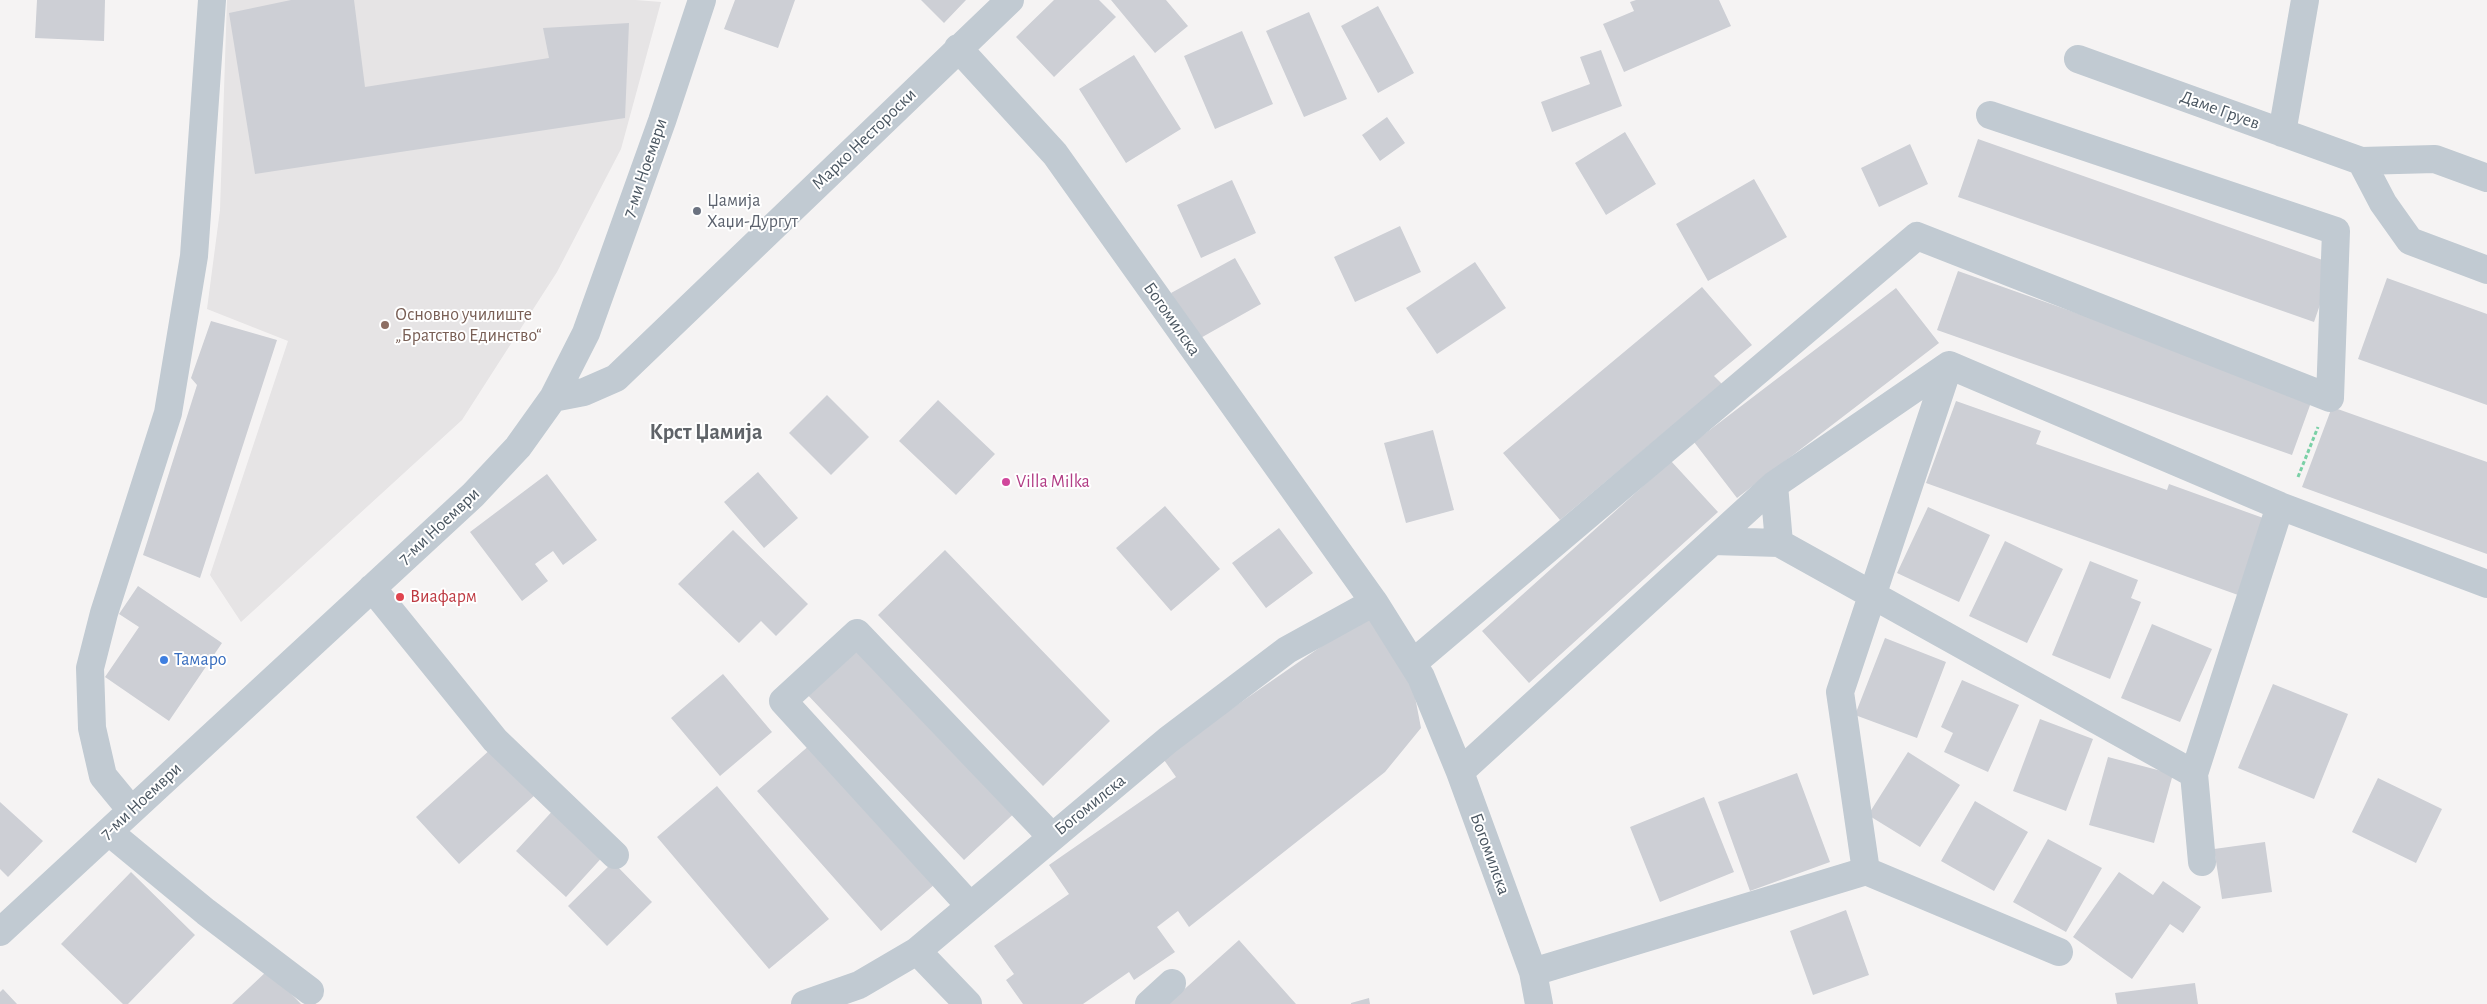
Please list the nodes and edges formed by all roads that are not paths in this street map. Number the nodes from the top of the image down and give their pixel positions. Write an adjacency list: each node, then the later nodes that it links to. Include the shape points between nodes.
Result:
1 (212, 0): 25 (street, via 194,256 168,413 104,613 90,668 92,728 103,776)
2 (702, 0): 13 (street, 7-ми Ноември, via 586,333)
3 (1010, 0): 5 (street, Марко Нестороски)
4 (2305, 0): 8 (street)
5 (958, 48): 13 (street, Марко Нестороски, via 616,378 584,392); 21 (street, Богомилска, via 1055,154)
6 (2078, 59): 8 (street, Даме Груев)
7 (1990, 115): 22 (street, via 2336,231 2330,398 1917,236)
8 (2282, 133): 9 (street, Даме Груев)
9 (2361, 161): 10 (street, Даме Груев, via 2435,159); 11 (street, via 2383,203 2410,241)
10 (2487, 178)
11 (2487, 270)
12 (1949, 365): 14 (street); 15 (street); 20 (street)
13 (553, 398): 19 (street, 7-ми Ноември, via 518,447 473,495)
14 (1774, 485): 16 (street); 17 (street)
15 (2283, 507): 18 (street); 24 (street)
16 (1713, 541): 17 (street); 23 (street)
17 (1779, 543): 20 (street)
18 (2487, 584)
19 (372, 588): 25 (street, 7-ми Ноември); 28 (street, via 495,740)
20 (1873, 594): 24 (street); 30 (street, via 1840,692)
21 (1374, 602): 22 (street, Богомилска); 27 (street, Богомилска, via 1287,650 1168,740)
22 (1413, 663): 23 (street, Богомилска)
23 (1460, 772): 35 (street, Богомилска)
24 (2194, 774): 29 (street)
25 (131, 810): 26 (street, 7-ми Ноември)
26 (108, 832): 32 (street, 7-ми Ноември); 37 (street)
27 (1051, 836): 31 (street, Богомилска); 31 (street, via 857,633 783,701)
28 (615, 855)
29 (2202, 862)
30 (1866, 871): 34 (street); 35 (street)
31 (970, 906): 33 (street, Богомилска)
32 (0, 932)
33 (917, 951): 38 (street, Богомилска, via 859,985); 39 (street)
34 (2059, 952)
35 (1533, 972): 41 (street, Богомилска)
36 (1172, 983): 40 (street)
37 (310, 991)
38 (805, 1004)
39 (968, 1004)
40 (1149, 1004)
41 (1540, 1004)

